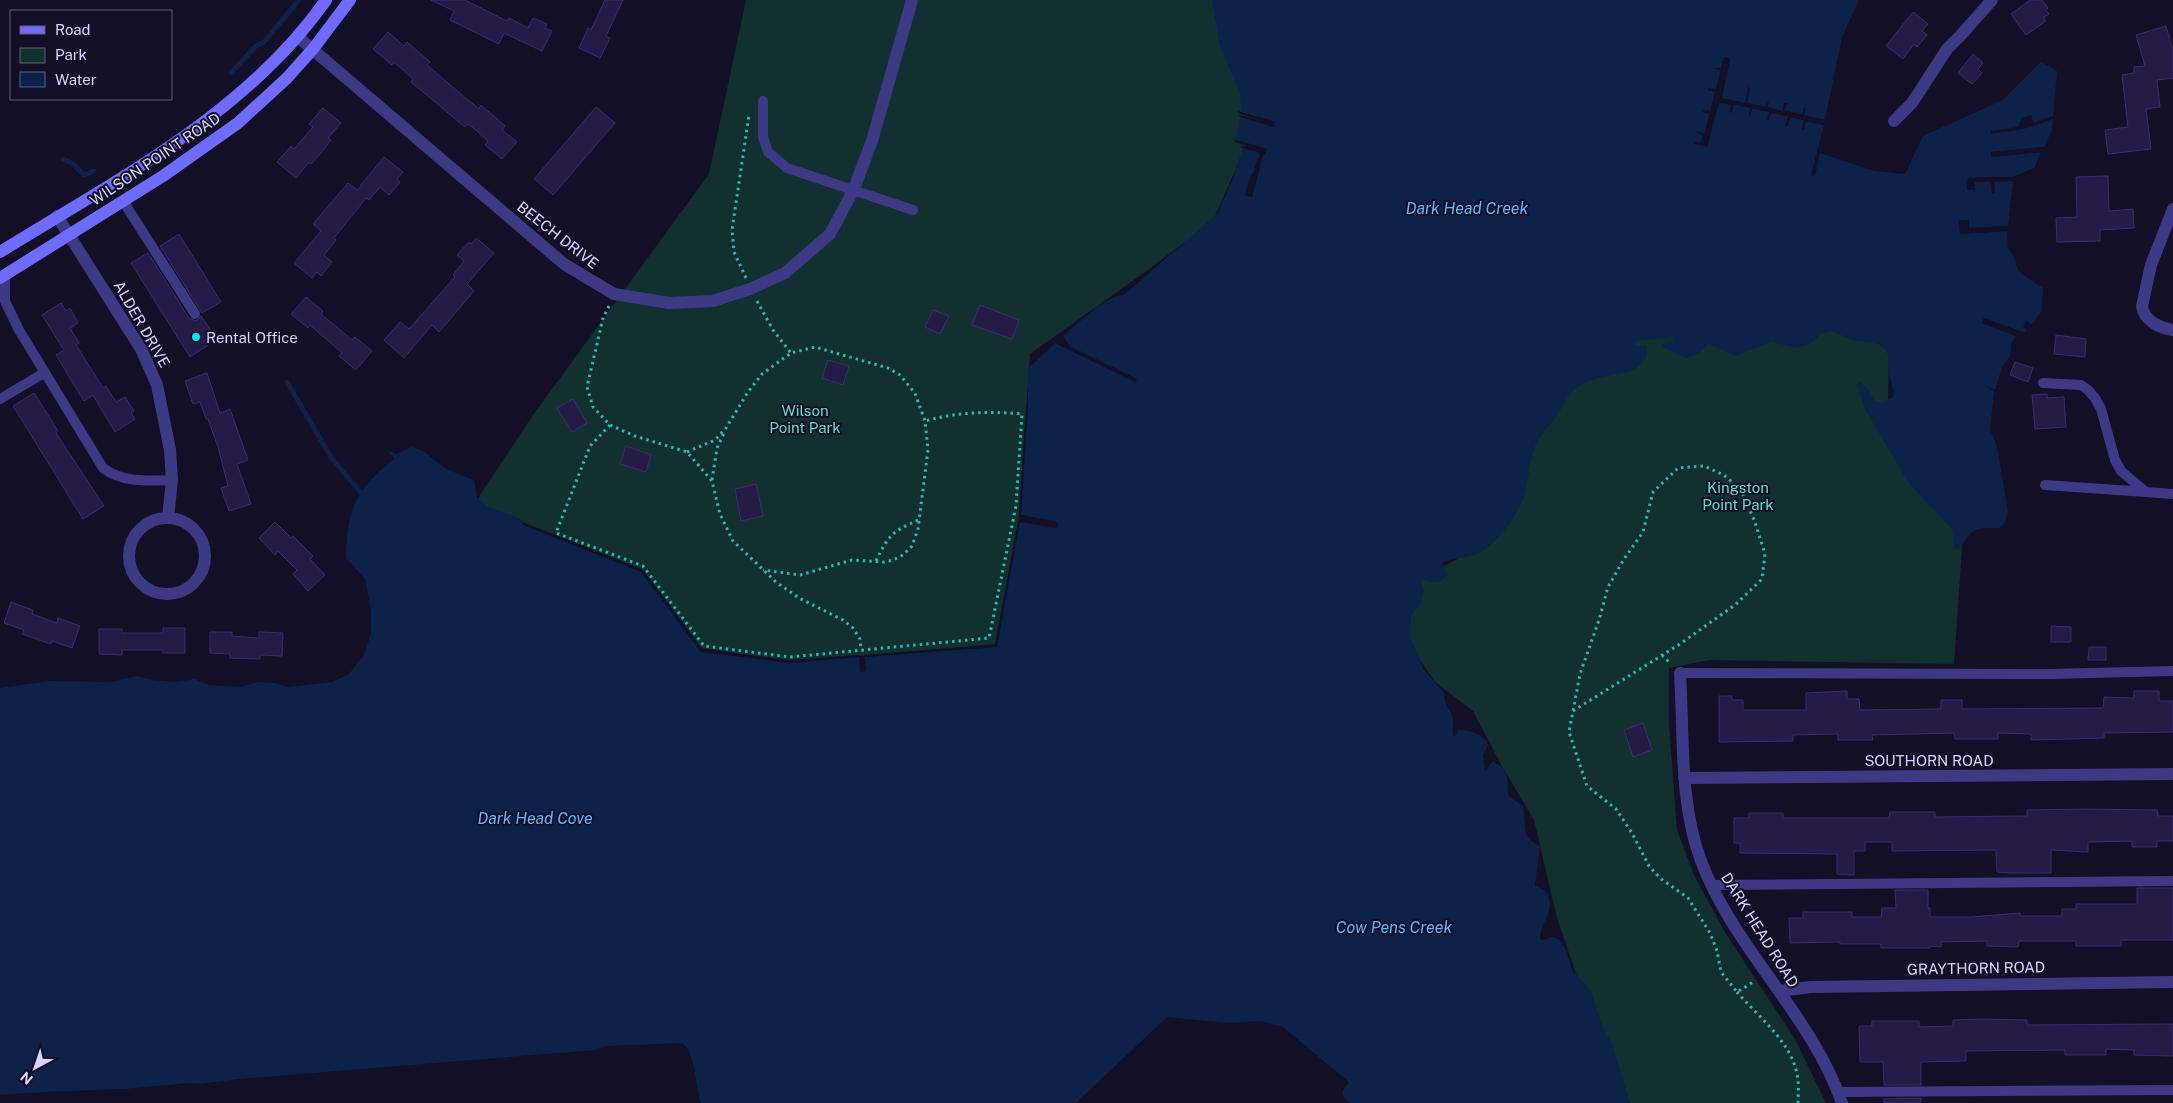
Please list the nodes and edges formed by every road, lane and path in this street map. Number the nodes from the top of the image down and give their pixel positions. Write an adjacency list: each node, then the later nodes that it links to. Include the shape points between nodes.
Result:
1 (326, 0): 5 (street, WILSON POINT ROAD)
2 (350, 0): 6 (street, WILSON POINT ROAD)
3 (912, 0): 10 (street, BEECH DRIVE, via 872,141)
4 (1992, 0): 9 (street, via 1946,49 1912,103)
5 (298, 37): 6 (street, BEECH DRIVE); 14 (street, WILSON POINT ROAD, via 242,92 196,129)
6 (313, 49): 11 (street, WILSON POINT ROAD, via 238,123); 19 (street, BEECH DRIVE, via 538,243 564,264)
7 (763, 101): 10 (lane, via 763,137 768,152 787,168)
8 (750, 109): 18 (path, via 732,230 734,252)
9 (1894, 122)
10 (853, 191): 13 (lane); 18 (street, BEECH DRIVE, via 830,234 784,273)
11 (123, 200): 15 (street, WILSON POINT ROAD); 20 (lane)
12 (2173, 209): 21 (street, via 2151,265 2142,306 2160,327)
13 (913, 210)
14 (57, 216): 15 (street, ALDER DRIVE); 16 (street, WILSON POINT ROAD)
15 (69, 234): 17 (street, WILSON POINT ROAD); 30 (street, ALDER DRIVE, via 150,366 164,410)
16 (0, 252)
17 (3, 276): 23 (lane, via 5,301)
18 (750, 290): 19 (street, BEECH DRIVE, via 713,301 689,303 642,300); 22 (path, via 772,330)
19 (614, 294): 27 (path, via 603,318 588,387 593,406)
20 (195, 314)
21 (2173, 330)
22 (791, 353): 26 (path, via 815,347 888,368 900,375 915,393); 28 (path, via 762,374)
23 (44, 373): 25 (lane); 30 (lane, via 103,468 122,478)
24 (2043, 383): 33 (lane, via 2081,385 2095,398 2115,460 2121,471)
25 (0, 399)
26 (925, 421): 36 (path, via 928,450); 39 (path, via 959,413 991,411 1022,414 1016,506 989,638)
27 (610, 425): 29 (path); 39 (path, via 590,446 556,533 643,566 704,646 790,657)
28 (726, 428): 29 (path, via 715,440); 31 (path, via 717,448)
29 (687, 452): 31 (path)
30 (172, 480): 35 (street, ALDER DRIVE)
31 (712, 481): 38 (path, via 720,514 733,541)
32 (2045, 485): 33 (lane)
33 (2146, 492): 34 (lane)
34 (2173, 494)
35 (168, 518): 35 (street, via 145,525 136,533 129,556 140,582 155,592 168,594 192,584 204,562 200,537 180,520)
36 (919, 520): 37 (path, via 894,531); 37 (path, via 912,546 903,555 893,560)
37 (876, 561): 38 (path, via 852,560 800,575)
38 (763, 570): 39 (path, via 799,598 853,628 860,639)
39 (861, 650)
40 (2173, 671): 41 (lane, via 2050,674)
41 (1680, 673): 44 (street, DARK HEAD ROAD)
42 (1573, 711): 42 (path, via 1688,638 1735,605 1762,579 1765,554 1755,522 1741,490 1724,475 1704,466 1678,468 1653,492 1643,532 1608,587 1580,674); 50 (path, via 1569,732 1587,786 1616,809 1649,866 1688,898 1710,933 1721,972)
43 (2173, 774): 44 (street, SOUTHORN ROAD)
44 (1684, 778): 46 (street, DARK HEAD ROAD, via 1693,838)
45 (2173, 881): 46 (lane)
46 (1711, 885): 47 (street, DARK HEAD ROAD)
47 (1767, 973): 49 (street, DARK HEAD ROAD); 50 (path)
48 (2173, 982): 49 (street, GRAYTHORN ROAD, via 1811,987)
49 (1779, 991): 52 (street, DARK HEAD ROAD, via 1819,1055)
50 (1737, 992): 53 (path, via 1791,1054 1798,1078)
51 (2173, 1090): 52 (lane)
52 (1840, 1098)
53 (1798, 1103)

